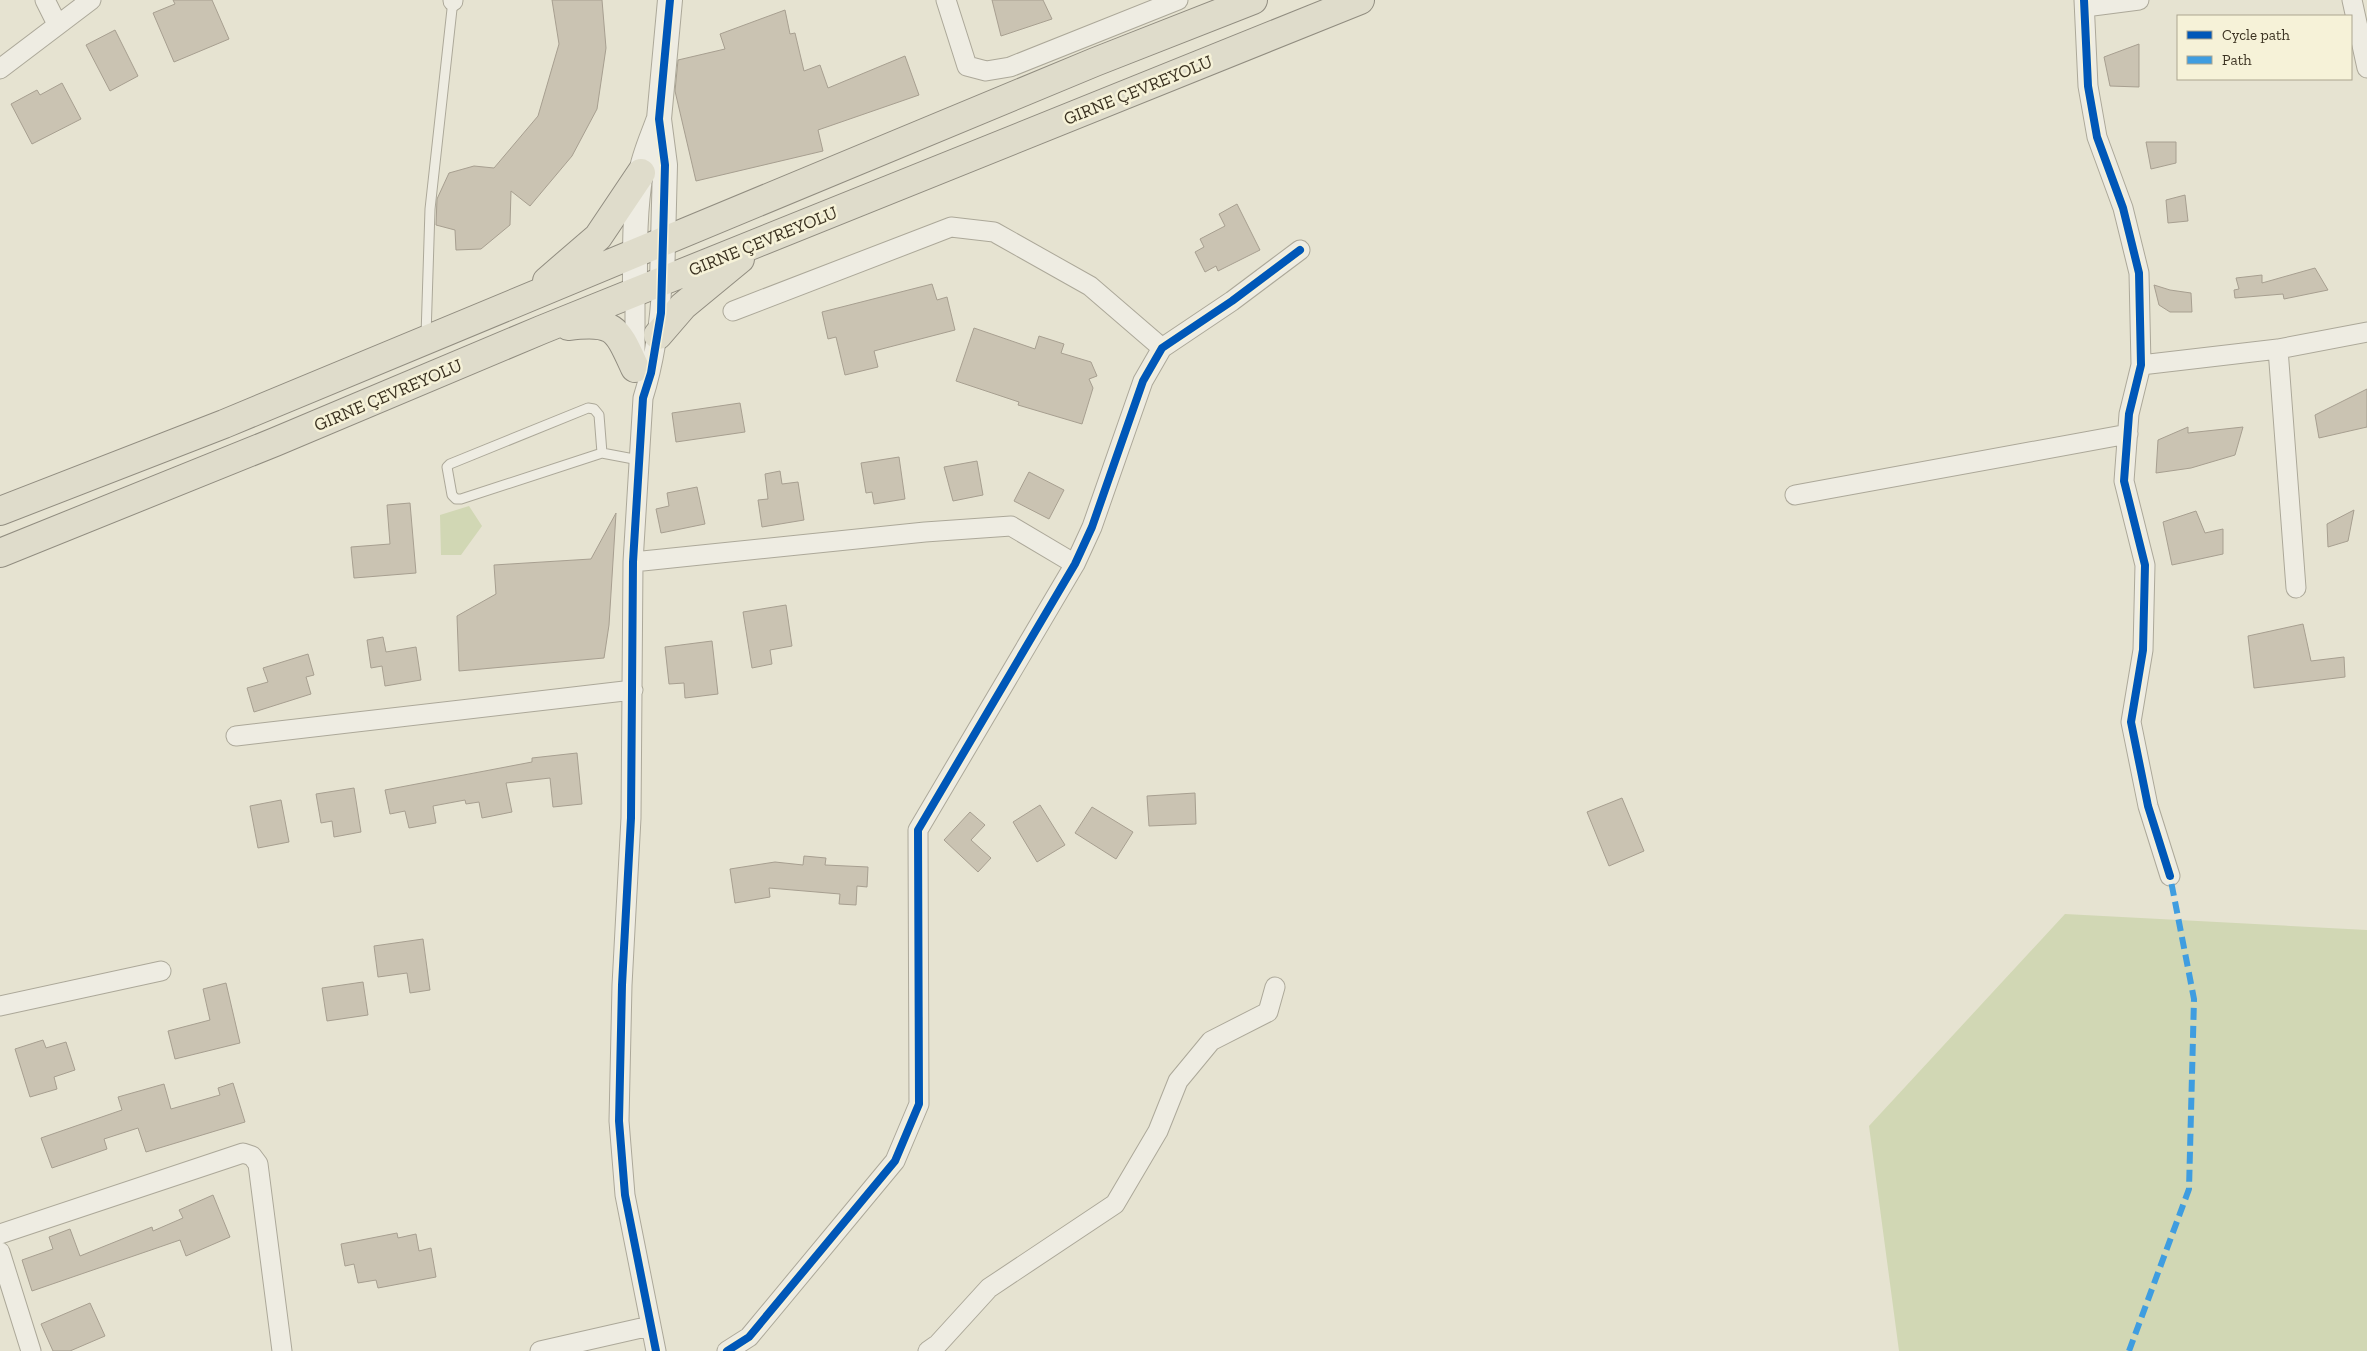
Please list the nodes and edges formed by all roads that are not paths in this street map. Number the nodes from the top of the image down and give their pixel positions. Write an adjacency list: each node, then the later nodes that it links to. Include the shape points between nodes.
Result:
1 (45, 0): 12 (street)
2 (91, 0): 12 (street)
3 (453, 0): 28 (lane, via 430,209)
4 (670, 0): 15 (street)
5 (946, 0): 6 (street, via 967,66 986,71 1010,67)
6 (1178, 0)
7 (1253, 0): 18 (highway, GIRNE ÇEVREYOLU, via 1095,62)
8 (1360, 0): 17 (highway, GIRNE ÇEVREYOLU)
9 (2139, 0): 11 (street)
10 (2352, 0): 13 (street)
11 (2085, 4): 31 (street, via 2088,86 2097,137 2123,208 2139,273)
12 (57, 24): 14 (street)
13 (2367, 68)
14 (0, 69)
15 (659, 119): 16 (street); 18 (street, via 665,165)
16 (641, 173): 20 (street); 23 (highway, via 598,237)
17 (763, 241): 21 (highway, GIRNE ÇEVREYOLU); 27 (highway, via 683,306)
18 (663, 242): 20 (highway, GIRNE ÇEVREYOLU); 21 (street)
19 (1300, 250): 29 (street)
20 (635, 253): 22 (street); 23 (highway, GIRNE ÇEVREYOLU)
21 (662, 282): 22 (highway, GIRNE ÇEVREYOLU); 27 (street)
22 (635, 294): 25 (highway, GIRNE ÇEVREYOLU); 32 (street)
23 (527, 298): 28 (highway, GIRNE ÇEVREYOLU)
24 (733, 311): 29 (street, via 951,227 994,232 1090,286)
25 (541, 330): 32 (highway, via 591,323 608,326 622,340); 39 (highway, GIRNE ÇEVREYOLU)
26 (2367, 332): 30 (street)
27 (658, 335): 33 (street)
28 (426, 340): 38 (highway, GIRNE ÇEVREYOLU)
29 (1162, 348): 41 (street, via 1143,381 1092,527)
30 (2278, 349): 31 (street); 42 (street)
31 (2141, 365): 34 (street, via 2129,414)
32 (635, 368): 33 (street)
33 (643, 398): 36 (street)
34 (2128, 434): 37 (street); 45 (street, via 2124,480 2146,565 2143,650 2131,722 2148,806)
35 (602, 453): 35 (lane, via 461,499 452,496 447,467 450,464 588,408 599,415); 36 (lane)
36 (639, 460): 40 (street)
37 (1795, 495)
38 (0, 512)
39 (0, 553)
40 (633, 562): 41 (street, via 1011,526); 43 (street)
41 (1075, 564): 56 (street, via 918,830 919,1104 895,1161 749,1337)
42 (2296, 588)
43 (633, 690): 44 (street); 51 (street, via 632,818 622,985 619,1121 625,1195)
44 (236, 736)
45 (2170, 876)
46 (161, 971): 48 (street)
47 (1275, 987): 57 (street, via 1268,1012 1211,1041 1178,1081 1158,1131 1115,1204 989,1288)
48 (0, 1006)
49 (0, 1234): 53 (street, via 229,1158 243,1154 252,1156 258,1164)
50 (0, 1252): 52 (street)
51 (650, 1326): 54 (street); 55 (street)
52 (31, 1351)
53 (282, 1351)
54 (540, 1351)
55 (656, 1351)
56 (727, 1351)
57 (928, 1351)

